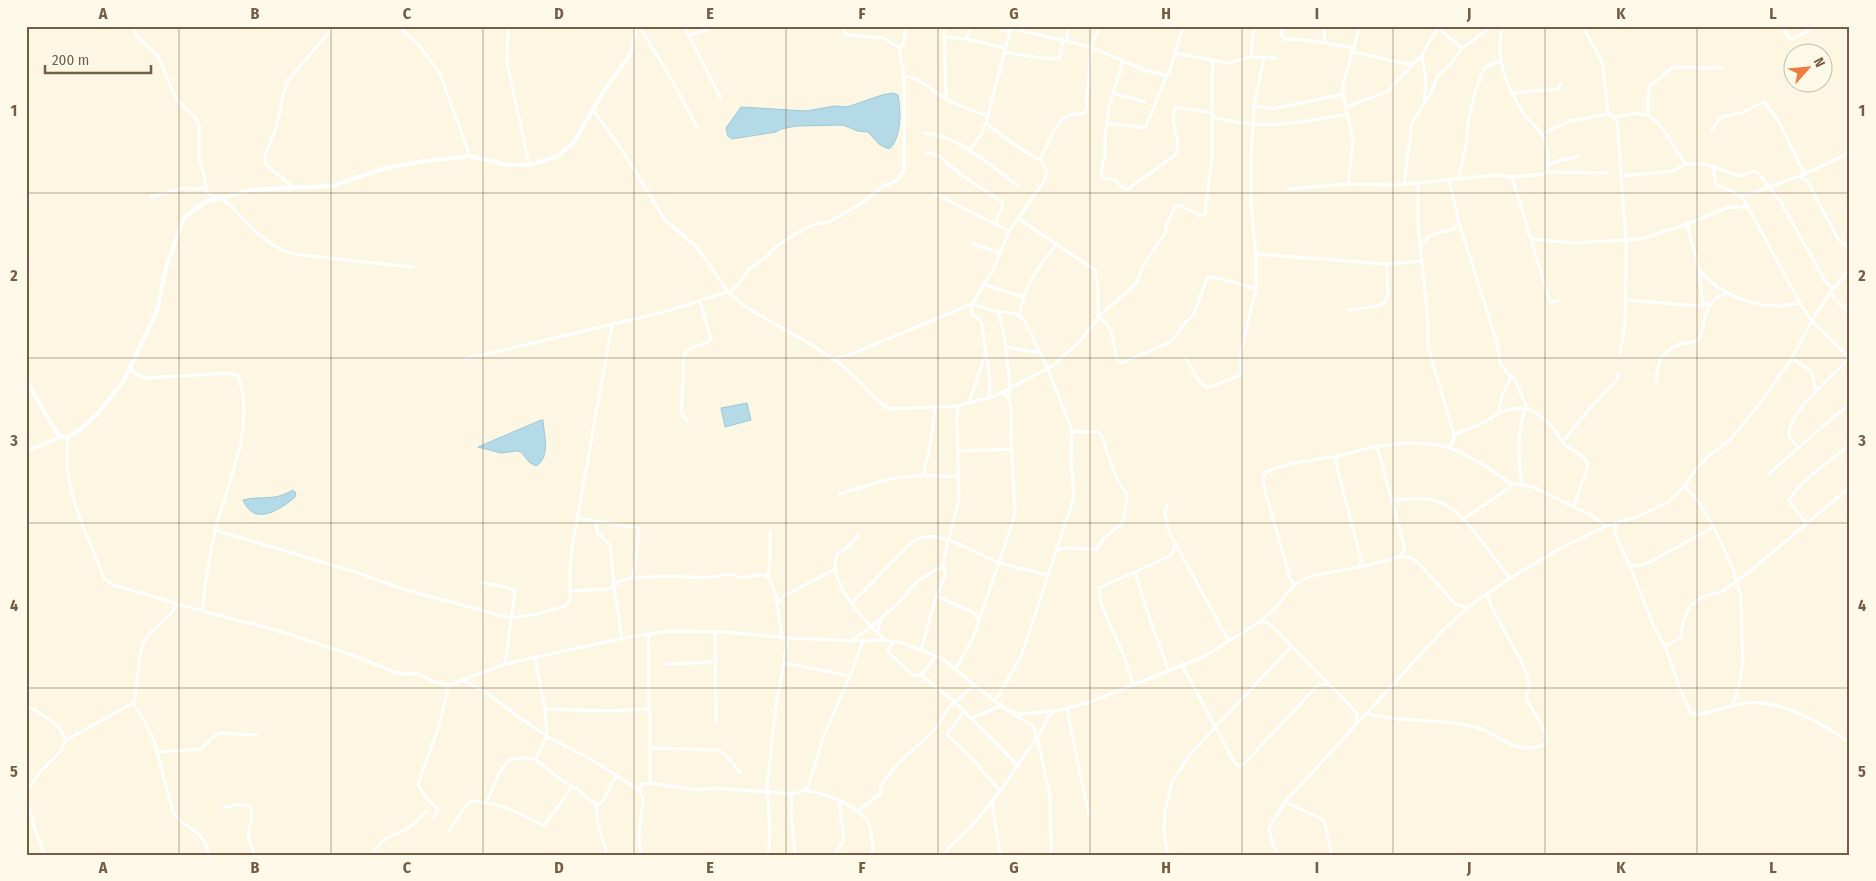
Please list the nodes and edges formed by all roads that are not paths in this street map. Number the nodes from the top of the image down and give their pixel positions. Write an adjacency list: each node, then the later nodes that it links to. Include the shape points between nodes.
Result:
1 (132, 26): 98 (street, via 138,37 157,55 173,94 196,118 199,160)
2 (332, 26): 96 (street, via 289,79 265,155 266,165)
3 (398, 26): 77 (street, via 420,46 440,74)
4 (508, 26): 82 (street, via 507,63)
5 (637, 26): 60 (street, via 628,58); 70 (street, via 672,80)
6 (684, 26): 28 (street)
7 (719, 26): 28 (street)
8 (841, 26): 34 (street, via 847,35 884,38)
9 (904, 26): 34 (street, via 904,42)
10 (944, 26): 29 (street)
11 (970, 26): 30 (street)
12 (991, 26): 26 (street)
13 (1067, 26): 31 (street)
14 (1100, 26): 33 (street)
15 (1183, 26): 38 (street)
16 (1254, 26): 40 (street)
17 (1294, 26): 27 (street)
18 (1325, 26): 32 (street)
19 (1360, 26): 37 (street)
20 (1493, 26): 35 (street)
21 (1502, 26): 45 (street, via 1498,52)
22 (1583, 26): 62 (street, via 1602,62)
23 (1782, 26): 24 (street, via 1790,40)
24 (1817, 26)
25 (1439, 27): 35 (street); 39 (street)
26 (1011, 28): 31 (street); 36 (street)
27 (1281, 28): 32 (street, via 1285,39)
28 (689, 35): 54 (street)
29 (945, 37): 30 (street); 55 (street)
30 (967, 39): 36 (street)
31 (1065, 40): 33 (street); 36 (street, via 1059,59)
32 (1324, 42): 37 (street)
33 (1090, 47): 44 (street); 79 (street, via 1086,111 1068,115 1062,120)
34 (899, 48): 49 (street)
35 (1462, 48): 57 (street, via 1437,77)
36 (1004, 50): 65 (street)
37 (1354, 50): 46 (street); 53 (street)
38 (1175, 53): 43 (street); 48 (street)
39 (1422, 55): 46 (street); 57 (street, via 1426,82)
40 (1251, 57): 41 (street); 43 (street, via 1228,63)
41 (1264, 58): 42 (street); 58 (street)
42 (1276, 58)
43 (1213, 60): 63 (street)
44 (1123, 61): 48 (street); 51 (street)
45 (1500, 62): 52 (street); 90 (street, via 1484,68 1476,89)
46 (1412, 65): 59 (street, via 1387,92)
47 (1722, 67): 64 (street, via 1670,70 1650,85)
48 (1168, 75): 68 (street, via 1145,128)
49 (904, 76): 55 (street, via 926,83); 128 (street, via 904,170 900,178 829,222 811,226 788,238 749,269 739,284)
50 (1561, 83): 52 (street, via 1556,89)
51 (1113, 93): 56 (street); 68 (street)
52 (1512, 93): 73 (street, via 1529,121)
53 (1343, 94): 58 (street, via 1274,109); 59 (street)
54 (721, 99)
55 (946, 100): 65 (street)
56 (1145, 102)
57 (1424, 104): 93 (street, via 1412,123)
58 (1254, 106): 69 (street)
59 (1346, 107): 61 (street)
60 (593, 110): 82 (street, via 579,135 564,152); 128 (street, via 665,220 697,247)
61 (1348, 114): 69 (street, via 1298,124); 92 (street, via 1353,140)
62 (1609, 114): 66 (street); 73 (street, via 1570,121)
63 (1213, 115): 68 (street, via 1176,107 1172,121 1177,152 1128,189 1101,176); 69 (street); 143 (street, via 1205,214 1201,216 1179,205 1175,207 1166,232 1144,264 1136,284)
64 (1648, 115): 66 (street, via 1637,113); 81 (street, via 1664,130)
65 (988, 116): 67 (street)
66 (1614, 118): 87 (street, via 1617,121)
67 (986, 123): 74 (street); 79 (street)
68 (1107, 123)
69 (1254, 125): 119 (street, via 1251,160)
70 (697, 127)
71 (1711, 131): 86 (street, via 1721,117 1741,113 1764,102 1779,122)
72 (924, 133): 74 (street, via 944,136)
73 (1542, 134): 80 (street)
74 (970, 151): 95 (street)
75 (926, 152): 109 (street, via 938,155 1002,202)
76 (1850, 152): 86 (street)
77 (470, 156): 82 (street, via 508,165); 96 (street, via 386,168 331,186)
78 (1579, 156): 80 (street)
79 (1041, 161): 107 (street, via 1047,171 1046,180)
80 (1548, 164): 84 (street)
81 (1686, 164): 83 (street); 87 (street, via 1668,172)
82 (529, 165)
83 (1713, 167): 97 (street, via 1740,176 1756,172); 101 (street, via 1716,186)
84 (1547, 172): 85 (street); 88 (street)
85 (1608, 173)
86 (1805, 175): 89 (street)
87 (1621, 176): 113 (street)
88 (1512, 177): 90 (street, via 1495,175); 112 (street)
89 (1800, 177): 97 (street); 117 (street, via 1810,186 1838,239)
90 (1459, 179): 91 (street)
91 (1449, 180): 94 (street); 108 (street)
92 (1348, 184): 93 (street); 99 (street)
93 (1404, 184): 94 (street)
94 (1418, 184): 116 (street)
95 (1017, 185)
96 (294, 188): 104 (street, via 251,190)
97 (1768, 188): 102 (street); 126 (street, via 1780,202 1825,281)
98 (206, 189): 103 (street, via 183,188); 104 (street, via 212,196)
99 (1288, 189)
100 (933, 193): 109 (street)
101 (1740, 194): 102 (street); 105 (street)
102 (1750, 194): 105 (street)
103 (151, 197)
104 (220, 197): 122 (street, via 255,231 284,251); 155 (street, via 195,208 183,220 166,268 157,311)
105 (1744, 200): 106 (street)
106 (1747, 207): 110 (street, via 1729,207); 135 (street)
107 (1018, 218): 111 (street); 115 (street)
108 (1458, 219): 116 (street, via 1454,229 1430,235); 158 (street, via 1495,335 1500,364)
109 (995, 224): 111 (street)
110 (1687, 224): 113 (street, via 1641,239); 123 (street)
111 (1008, 231): 118 (street)
112 (1532, 239): 113 (street, via 1561,243); 133 (street, via 1549,299 1551,302)
113 (1626, 240): 132 (street)
114 (972, 243): 118 (street)
115 (1057, 243): 131 (street, via 1032,276); 143 (street, via 1095,270)
116 (1421, 246): 120 (street)
117 (1850, 249)
118 (999, 253): 125 (street)
119 (1256, 254): 121 (street); 127 (street)
120 (1422, 261): 121 (street); 174 (street, via 1428,347)
121 (1386, 264): 139 (street, via 1388,297 1384,304)
122 (412, 267)
123 (1699, 269): 129 (street, via 1710,282); 138 (street)
124 (1850, 271): 126 (street)
125 (983, 284): 131 (street); 137 (street)
126 (1833, 289): 130 (street)
127 (1256, 290): 143 (street, via 1214,277 1207,278 1194,314 1172,341 1122,363 1116,360 1109,327); 154 (street, via 1242,345 1239,376 1206,388)
128 (728, 292): 134 (street); 153 (street, via 749,309)
129 (1727, 293): 135 (street, via 1775,306); 136 (street, via 1716,297)
130 (1830, 293): 141 (street); 144 (street)
131 (1023, 298): 142 (street)
132 (1626, 300): 138 (street); 148 (street)
133 (1559, 301)
134 (700, 302): 145 (street); 172 (street, via 711,339 690,348 684,356 681,412)
135 (1800, 303): 144 (street)
136 (1710, 304): 138 (street); 160 (street, via 1700,337 1666,352)
137 (972, 305): 140 (street); 149 (street, via 972,314 982,324); 153 (street)
138 (1703, 305)
139 (1349, 310)
140 (999, 312): 142 (street); 146 (street)
141 (1850, 314)
142 (1020, 316): 147 (street)
143 (1098, 318): 156 (street, via 1064,357)
144 (1811, 320): 150 (street); 151 (street)
145 (612, 325): 152 (street); 197 (street)
146 (1006, 347): 147 (street); 161 (street)
147 (1040, 353): 156 (street)
148 (1620, 353)
149 (985, 355): 165 (street); 166 (street)
150 (1792, 358): 162 (street, via 1812,372); 191 (street, via 1730,440 1706,458)
151 (1850, 358): 162 (street)
152 (465, 359)
153 (832, 359): 169 (street, via 889,409)
154 (1186, 359)
155 (131, 367): 176 (street, via 124,382 99,412); 204 (street, via 133,373 145,378 231,373 238,376 244,420 236,464)
156 (1048, 369): 161 (street); 173 (street)
157 (1618, 374): 177 (street, via 1617,380 1590,407)
158 (1510, 375): 170 (street, via 1516,381); 171 (street)
159 (26, 381): 175 (street)
160 (1656, 381)
161 (1010, 388): 163 (street); 164 (street)
162 (1816, 392): 181 (street, via 1799,410 1790,428 1789,436)
163 (1003, 393): 164 (street); 165 (street)
164 (1008, 397): 182 (street)
165 (990, 398): 166 (street)
166 (968, 404): 168 (street)
167 (1850, 405): 181 (street)
168 (958, 406): 169 (street); 183 (street)
169 (935, 407): 187 (street)
170 (1525, 408): 171 (street); 177 (street, via 1540,414); 190 (street, via 1520,427)
171 (1498, 413): 174 (street)
172 (688, 422)
173 (1072, 432): 209 (street, via 1074,497); 209 (street, via 1098,432 1101,435 1117,480 1127,495 1126,511 1120,524 1103,538 1097,548)
174 (1454, 435): 180 (street, via 1452,444)
175 (61, 437): 176 (street); 184 (street)
176 (68, 437): 230 (street, via 70,482 104,578 114,585)
177 (1563, 442): 196 (street, via 1588,464)
178 (1850, 445): 201 (street, via 1790,497 1789,501)
179 (1377, 446): 180 (street, via 1417,443); 185 (street); 194 (street)
180 (1447, 447): 189 (street, via 1477,460)
181 (1798, 447): 186 (street)
182 (1012, 449): 183 (street); 211 (street, via 1013,521)
183 (958, 451): 188 (street)
184 (26, 453)
185 (1338, 456): 213 (street, via 1335,460 1361,560); 223 (street, via 1293,463 1267,471 1263,476)
186 (1769, 474)
187 (923, 475): 188 (street); 193 (street, via 894,478)
188 (960, 477): 207 (street, via 958,510)
189 (1512, 484): 190 (street); 198 (street)
190 (1522, 484): 196 (street)
191 (1685, 486): 200 (street, via 1668,502); 203 (street)
192 (1850, 488): 201 (street)
193 (839, 494)
194 (1392, 501): 198 (street, via 1414,498 1436,501); 210 (street, via 1405,549)
195 (1166, 506): 208 (street, via 1165,516)
196 (1574, 506): 202 (street)
197 (577, 518): 199 (street); 225 (street)
198 (1462, 518): 220 (street)
199 (596, 521): 219 (street, via 639,528); 224 (street, via 597,532 610,545)
200 (1616, 523): 202 (street); 212 (street, via 1616,535)
201 (1806, 523): 222 (street, via 1768,558)
202 (1606, 526): 220 (street)
203 (1714, 527): 212 (street, via 1648,563); 222 (street, via 1733,569)
204 (215, 530): 232 (street); 234 (street, via 403,589)
205 (770, 531): 218 (street)
206 (859, 534): 215 (street, via 838,553)
207 (949, 540): 211 (street); 214 (street); 229 (street, via 927,536 912,542)
208 (1174, 543): 216 (street, via 1170,556); 250 (street)
209 (1058, 550): 217 (street)
210 (1401, 556): 213 (street); 231 (street, via 1415,560 1454,604)
211 (1000, 562): 217 (street, via 1046,575); 236 (street)
212 (1630, 564): 251 (street, via 1654,627)
213 (1358, 567): 223 (street, via 1311,576)
214 (944, 568): 227 (street, via 945,577); 235 (street, via 920,579)
215 (835, 569): 228 (street, via 784,596); 229 (street)
216 (1135, 572): 262 (street); 269 (street, via 1101,586 1099,591)
217 (1049, 573): 270 (street, via 1022,654)
218 (767, 577): 219 (street, via 742,578 730,574 711,578); 228 (street)
219 (632, 578): 224 (street, via 620,581)
220 (1510, 578): 226 (street)
221 (481, 582): 234 (street, via 514,590)
222 (1735, 582): 251 (street, via 1691,605 1684,618 1680,638); 275 (street, via 1742,602 1743,661)
223 (1294, 585): 233 (street)
224 (614, 587): 225 (street); 245 (street)
225 (570, 591): 234 (street, via 565,606)
226 (1488, 593): 231 (street); 283 (street, via 1492,609 1525,670 1529,689 1526,698 1547,738 1546,744 1514,747 1475,727)
227 (936, 596): 236 (street, via 974,612); 253 (street)
228 (778, 603): 243 (street)
229 (852, 603): 239 (street)
230 (177, 604): 232 (street); 272 (street, via 143,643)
231 (1467, 608): 283 (street)
232 (202, 611): 267 (street, via 273,629 392,671 416,673)
233 (1267, 616): 237 (street); 238 (street)
234 (512, 618): 258 (street)
235 (881, 618): 239 (street); 241 (street)
236 (980, 620): 261 (street)
237 (1261, 621): 238 (street); 250 (street)
238 (1268, 623): 252 (street)
239 (870, 627): 241 (street); 246 (street)
240 (715, 631): 242 (street, via 670,630); 243 (street); 256 (street)
241 (877, 633): 247 (street)
242 (648, 635): 245 (street); 277 (street)
243 (782, 638): 244 (street)
244 (787, 638): 246 (street); 257 (street)
245 (622, 639): 255 (street)
246 (851, 640): 248 (street)
247 (884, 640): 248 (street); 249 (street)
248 (863, 641): 264 (street)
249 (894, 641): 253 (street); 263 (street, via 889,653 913,675)
250 (1229, 641): 260 (street)
251 (1665, 646): 275 (street, via 1691,713 1698,715)
252 (1291, 647): 266 (street); 287 (street)
253 (921, 650): 254 (street)
254 (936, 656): 261 (street); 263 (street)
255 (535, 658): 258 (street); 276 (street)
256 (714, 662): 259 (street); 285 (street)
257 (784, 663): 264 (street); 305 (street)
258 (505, 664): 265 (street)
259 (667, 664)
260 (1183, 666): 262 (street); 287 (street)
261 (956, 668): 268 (street)
262 (1169, 671): 269 (street)
263 (921, 674): 271 (street)
264 (850, 676): 303 (street, via 824,735)
265 (464, 680): 267 (street); 290 (street)
266 (1327, 684): 282 (street); 287 (street, via 1316,687 1242,766 1236,765)
267 (449, 685): 317 (street, via 439,726 418,784 437,808)
268 (974, 685): 270 (street); 271 (street)
269 (1133, 685): 278 (street)
270 (996, 700): 274 (street)
271 (955, 702): 280 (street); 315 (street, via 936,728 889,774 880,786 881,793)
272 (133, 703): 291 (street); 294 (street)
273 (26, 705): 291 (street, via 54,721)
274 (1002, 705): 281 (street); 284 (street)
275 (1732, 706): 292 (street, via 1756,703 1786,708)
276 (545, 709): 277 (street); 290 (street)
277 (649, 709): 293 (street)
278 (1067, 709): 279 (street); 316 (street)
279 (1056, 711): 281 (street); 289 (street)
280 (964, 712): 284 (street); 304 (street, via 948,736)
281 (1013, 713): 289 (street, via 1033,726)
282 (1357, 714): 283 (street); 286 (street)
283 (1367, 715): 286 (street)
284 (972, 718): 296 (street)
285 (716, 723)
286 (1357, 725): 310 (street)
287 (1215, 728): 332 (street, via 1191,753 1172,782 1165,812)
288 (257, 735): 294 (street, via 220,733 201,749)
289 (1037, 736): 296 (street); 331 (street, via 1050,797)
290 (548, 737): 295 (street); 298 (street)
291 (66, 740): 301 (street, via 61,751)
292 (1850, 743)
293 (651, 748): 297 (street, via 716,750 723,753); 299 (street)
294 (157, 752): 320 (street, via 173,812 200,834)
295 (535, 758): 300 (street); 311 (street, via 509,760)
296 (1018, 766): 304 (street)
297 (741, 773)
298 (616, 776): 302 (street); 312 (street, via 604,801)
299 (650, 783): 302 (street, via 642,784); 305 (street, via 697,790)
300 (573, 787): 311 (street, via 544,826 512,810); 312 (street)
301 (27, 790)
302 (639, 790): 324 (street, via 643,800 639,835)
303 (806, 790): 306 (street); 308 (street)
304 (1000, 791): 309 (street)
305 (767, 792): 306 (street); 325 (street)
306 (792, 794): 326 (street)
307 (26, 797): 319 (street)
308 (839, 800): 315 (street); 327 (street, via 844,840)
309 (992, 801): 329 (street); 330 (street)
310 (1285, 802): 333 (street, via 1269,828); 334 (street, via 1324,820)
311 (486, 803): 318 (street, via 467,804)
312 (596, 804): 323 (street, via 598,826)
313 (223, 808): 321 (street, via 238,804 250,806 248,838)
314 (426, 812): 322 (street, via 405,830 383,840)
315 (857, 812): 328 (street, via 870,826)
316 (1089, 816)
317 (434, 818)
318 (450, 831)
319 (45, 855)
320 (209, 855)
321 (255, 855)
322 (371, 855)
323 (607, 855)
324 (641, 855)
325 (768, 855)
326 (795, 855)
327 (835, 855)
328 (873, 855)
329 (944, 855)
330 (1000, 855)
331 (1051, 855)
332 (1168, 855)
333 (1277, 855)
334 (1332, 855)

